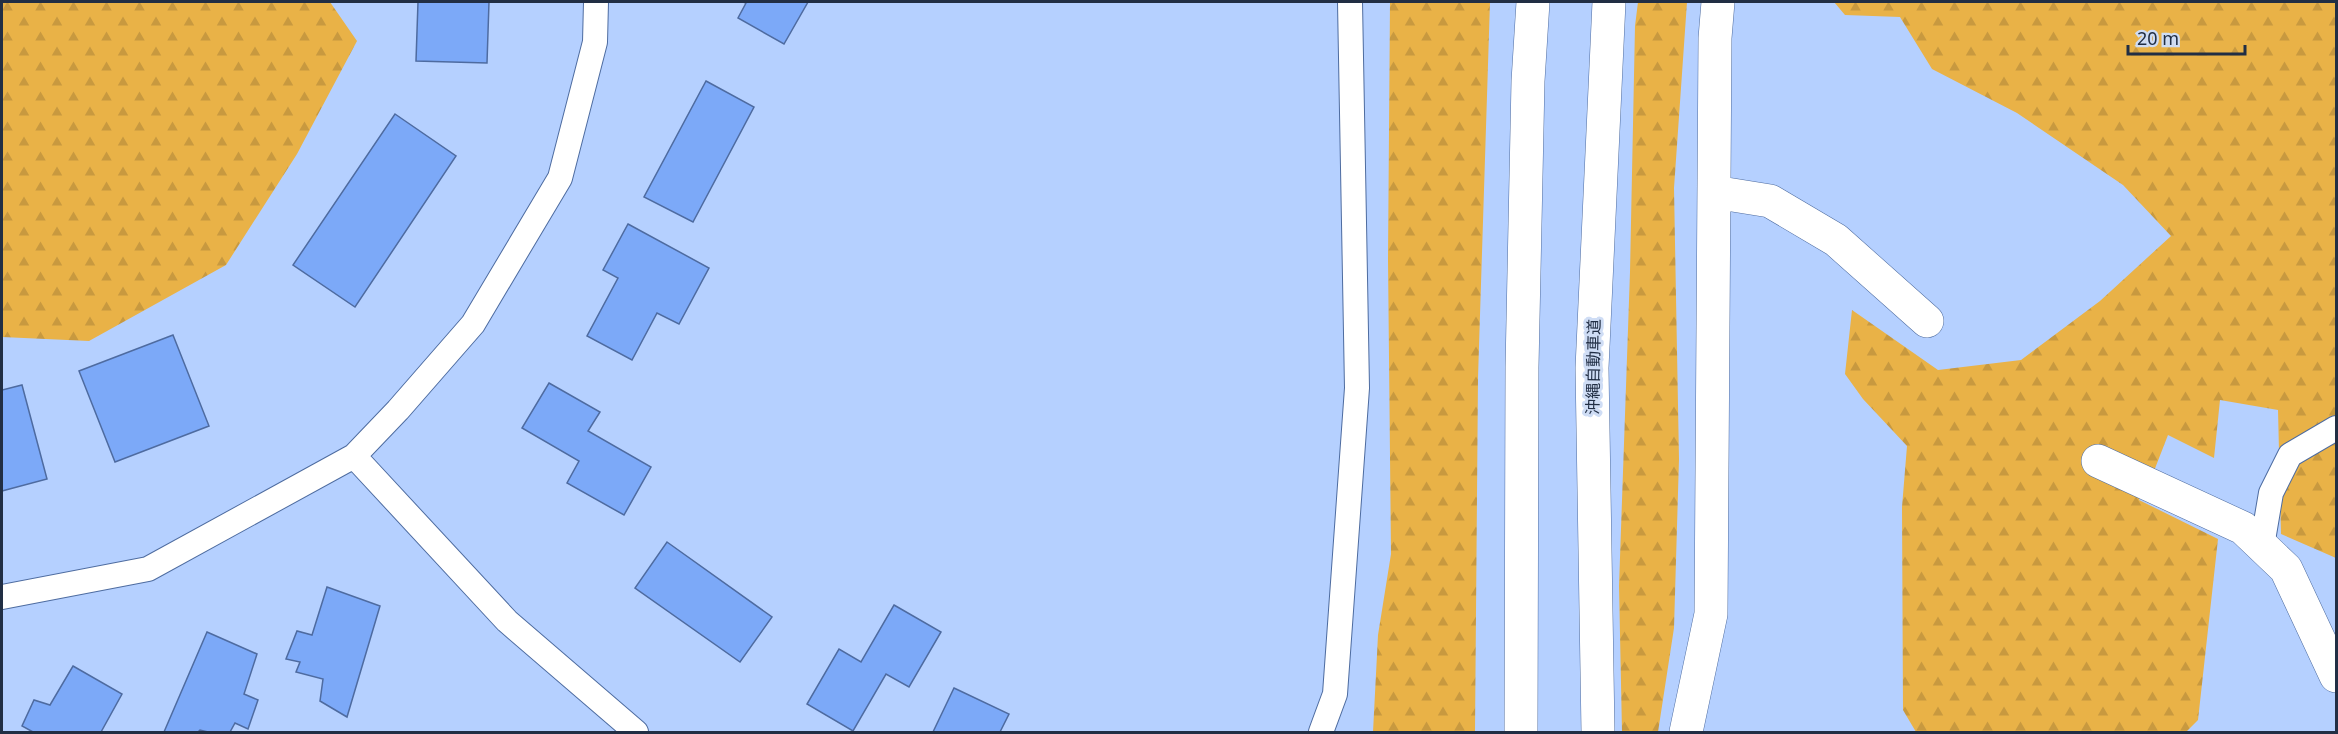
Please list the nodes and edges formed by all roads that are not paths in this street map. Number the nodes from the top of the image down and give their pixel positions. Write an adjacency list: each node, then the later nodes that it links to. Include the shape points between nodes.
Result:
1 (596, 2): 9 (lane, via 595,42 560,178 473,324)
2 (1350, 2): 15 (lane, via 1357,388 1335,694)
3 (1533, 2): 16 (main road, via 1522,367)
4 (1610, 2): 17 (main road, 沖縄自動車道, via 1592,368)
5 (1718, 2): 6 (main road)
6 (1714, 192): 7 (main road, via 1770,201 1836,240); 18 (main road, via 1711,614)
7 (1927, 321)
8 (2337, 428): 11 (lane, via 2290,455 2271,493)
9 (354, 456): 12 (lane, via 148,569); 14 (lane, via 507,621)
10 (2098, 461): 11 (main road, via 2243,528)
11 (2262, 546): 13 (main road, via 2286,569)
12 (2, 597)
13 (2337, 676)
14 (636, 732)
15 (1322, 732)
16 (1521, 732)
17 (1598, 732)
18 (1686, 732)

